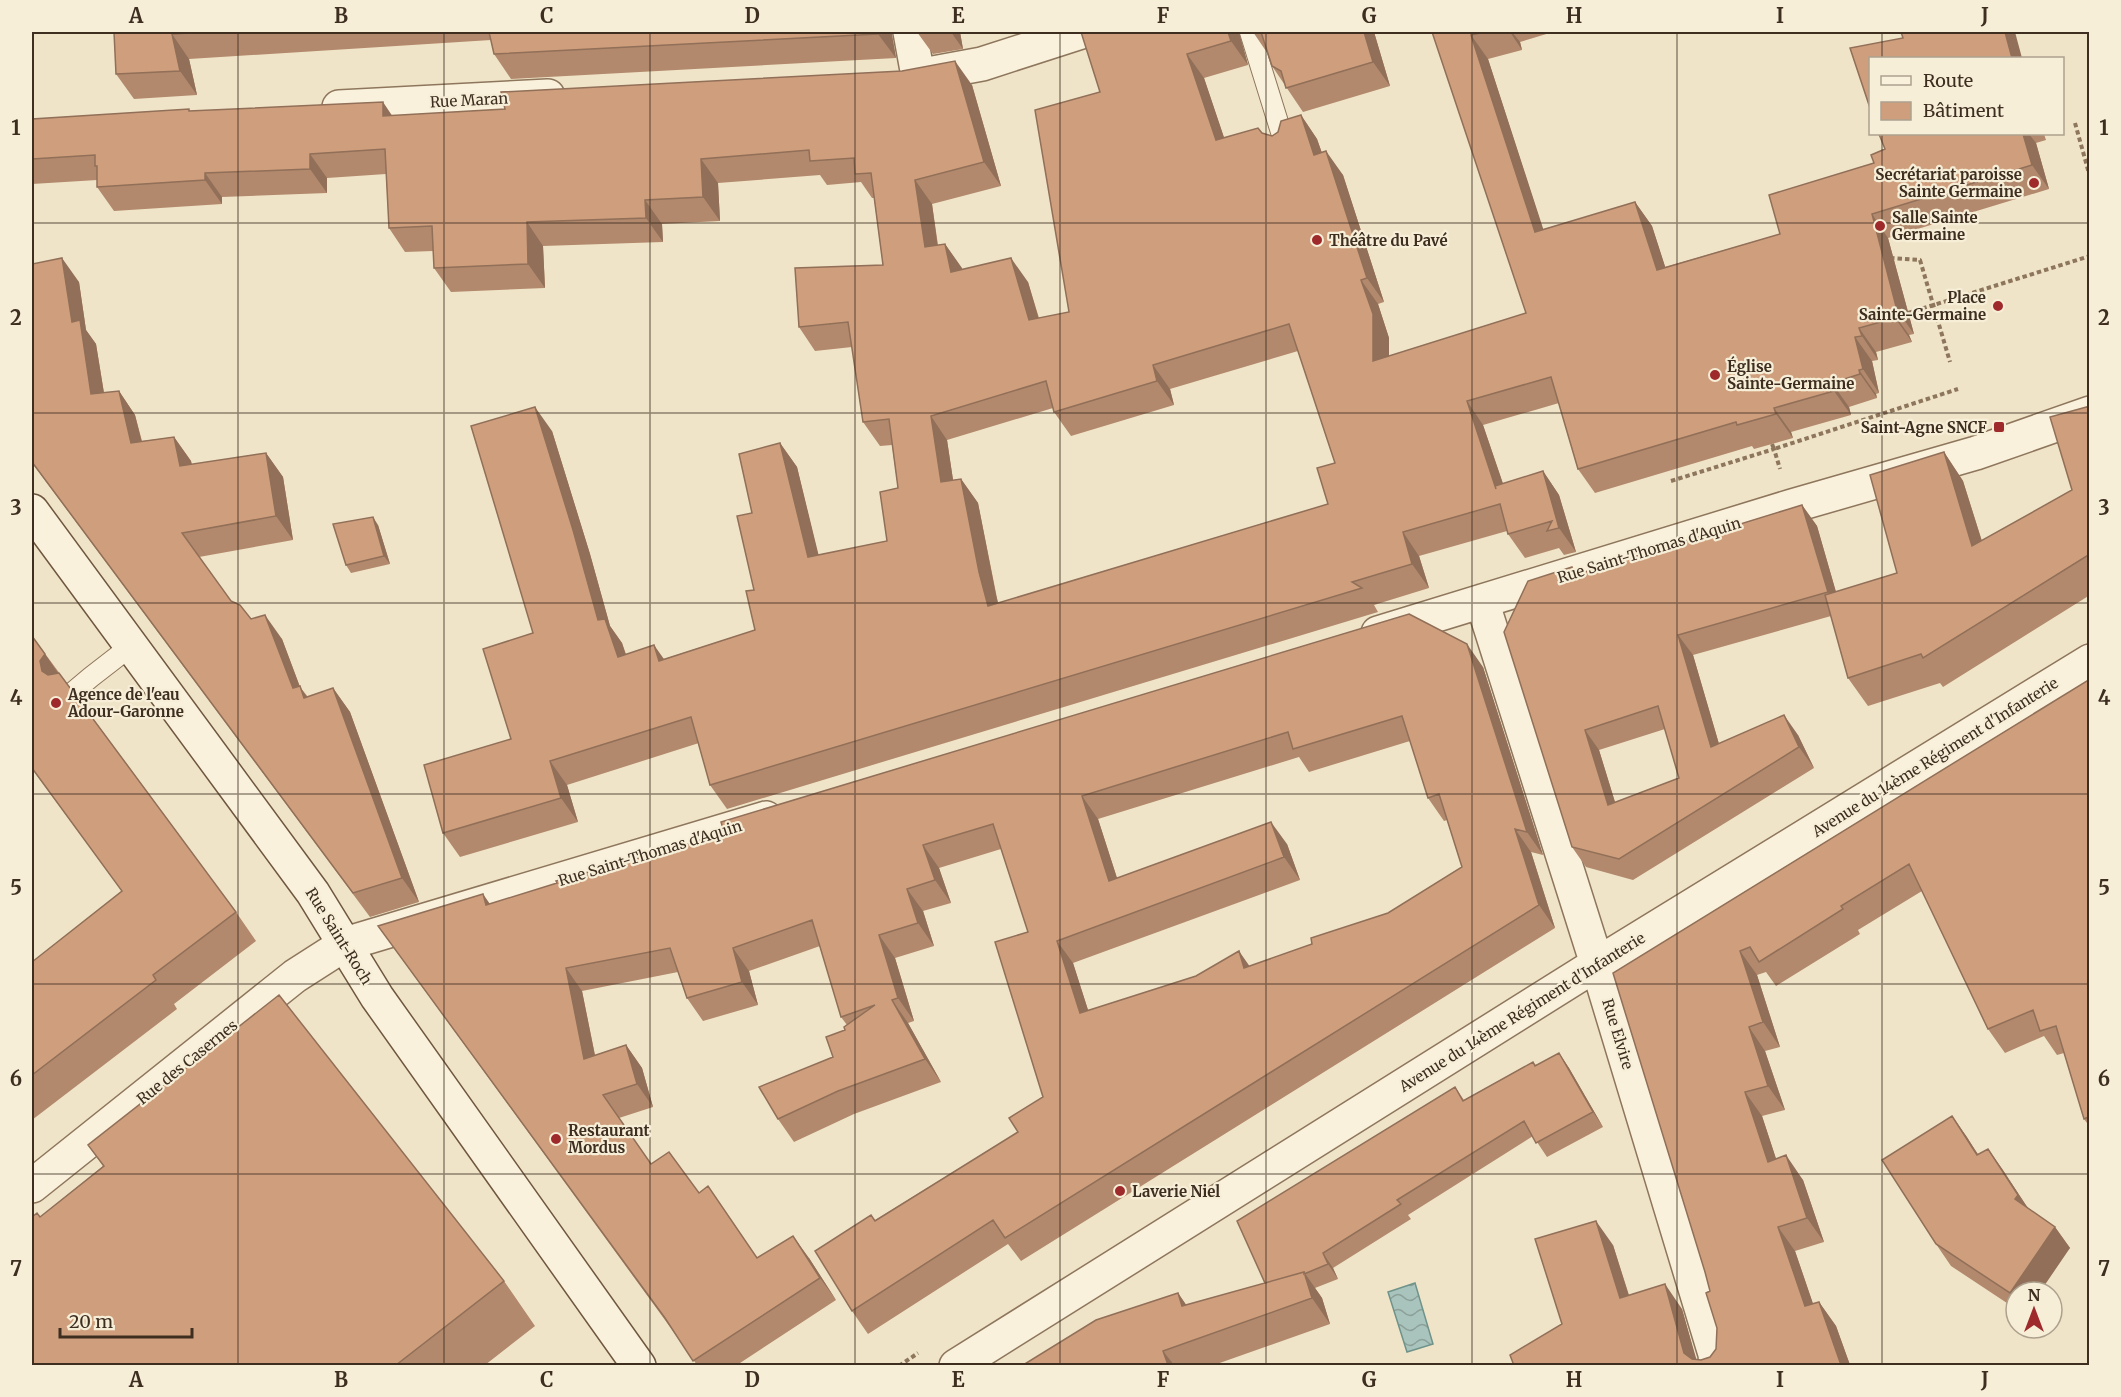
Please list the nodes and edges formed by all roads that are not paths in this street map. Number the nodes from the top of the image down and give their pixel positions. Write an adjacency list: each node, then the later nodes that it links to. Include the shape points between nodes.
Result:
1 (910, 32): 4 (street)
2 (1081, 32): 4 (street, via 982,64)
3 (1250, 32): 8 (lane)
4 (918, 76): 5 (street)
5 (883, 78)
6 (575, 94): 7 (street, Rue Maran)
7 (315, 108)
8 (1286, 148)
9 (2090, 413): 11 (street, Rue Saint-Thomas d'Aquin, via 1976,453)
10 (32, 512): 13 (street, Rue Saint-Roch)
11 (1482, 601): 12 (street, Rue Saint-Thomas d'Aquin); 18 (street, Rue Elvire)
12 (1347, 642)
13 (131, 646): 15 (lane); 17 (street, Rue Saint-Roch, via 313,893)
14 (2090, 662): 18 (street, Avenue du 14ème Régiment d'Infanterie)
15 (72, 693)
16 (797, 808): 17 (street, Rue Saint-Thomas d'Aquin)
17 (345, 944): 19 (street, Rue des Casernes, via 295,976); 20 (street, Rue Saint-Roch, via 378,997)
18 (1597, 964): 21 (street, Avenue du 14ème Régiment d'Infanterie); 22 (street, Rue Elvire)
19 (32, 1186)
20 (639, 1365)
21 (956, 1365)
22 (1716, 1365)

